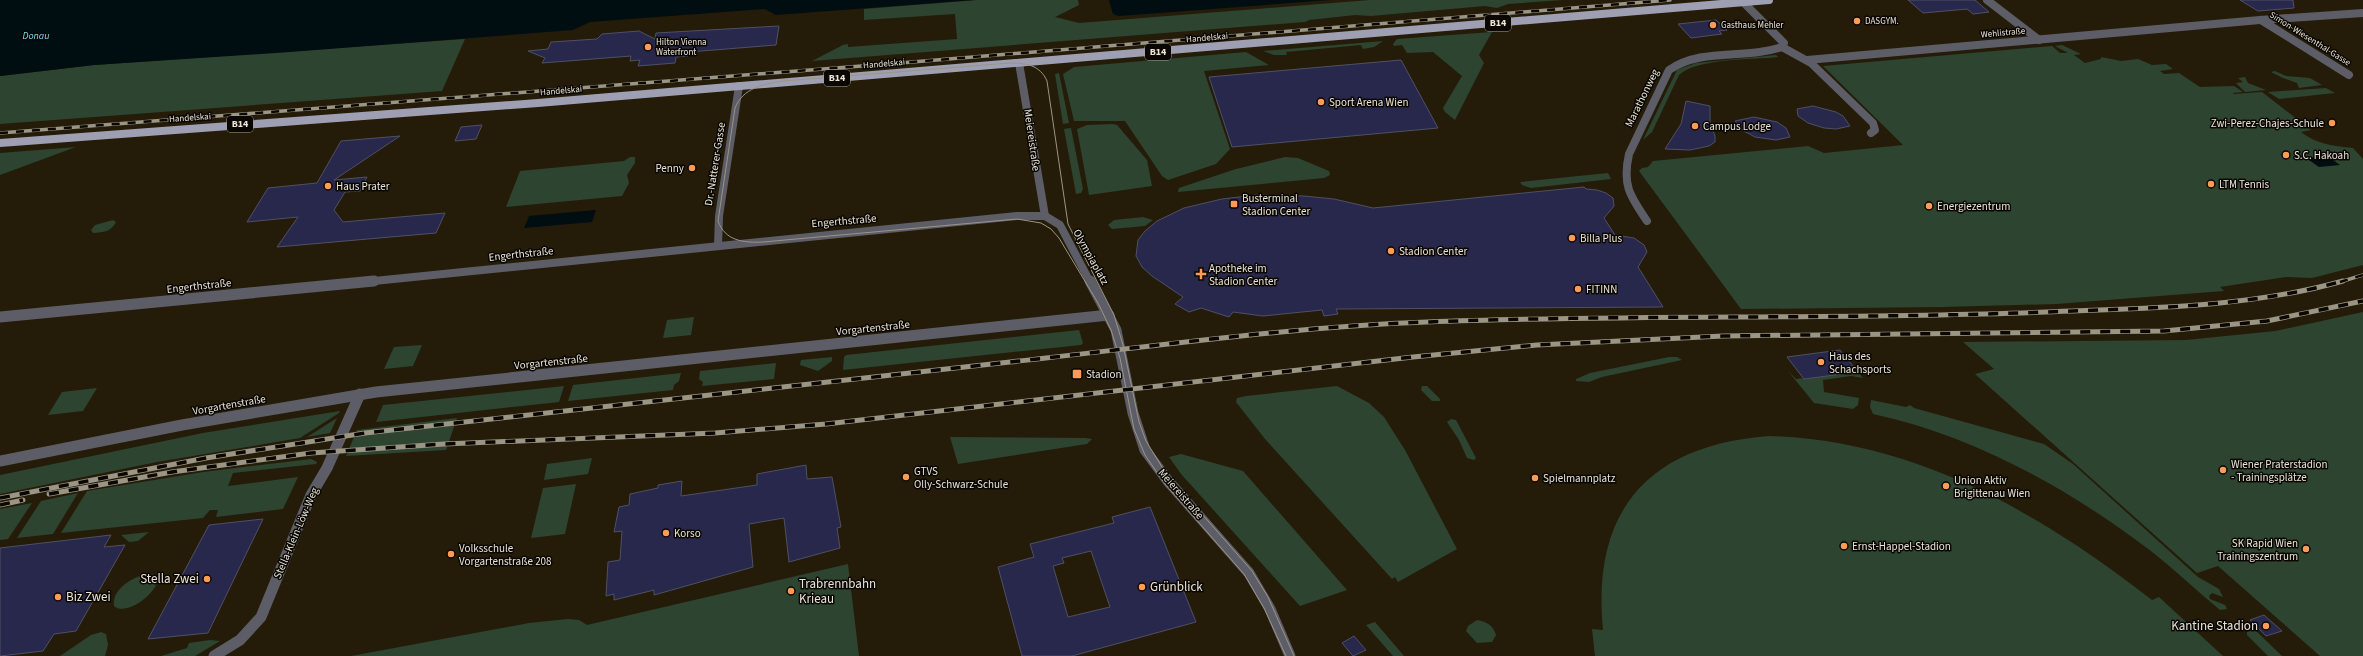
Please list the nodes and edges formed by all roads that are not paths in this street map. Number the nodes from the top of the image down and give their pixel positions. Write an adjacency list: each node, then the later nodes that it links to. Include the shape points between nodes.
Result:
1 (1769, 0): 3 (main road, Handelskai / B14)
2 (1987, 0): 8 (street)
3 (1743, 2): 9 (street, via 1784,43); 11 (main road, Handelskai / B14)
4 (2363, 8): 6 (street, Wehlistraße)
5 (2363, 13): 6 (street, Wehlistraße)
6 (2303, 17): 7 (street, Wehlistraße)
7 (2260, 20): 8 (street, Wehlistraße); 12 (street, Simon-Wiesenthal-Gasse)
8 (2039, 40): 10 (street, Wehlistraße)
9 (1782, 47): 10 (street); 17 (street, Marathonweg, via 1766,52 1679,61 1669,70 1626,164 1626,191)
10 (1807, 60): 14 (street, via 1873,123 1875,130)
11 (1019, 63): 13 (main road, Handelskai / B14); 16 (street, Meiereistraße)
12 (2349, 75)
13 (739, 86): 15 (main road, Handelskai / B14); 18 (street, Dr.-Natterer-Gasse, via 719,216)
14 (1871, 133)
15 (0, 143)
16 (1045, 216): 18 (street, Engerthstraße, via 1008,217); 19 (street, Olympiaplatz, via 1060,225)
17 (1647, 221)
18 (718, 246): 20 (street, Engerthstraße)
19 (1109, 315): 21 (street, Vorgartenstraße); 24 (street, Meiereistraße, via 1116,330 1133,413 1145,450 1168,481 1249,573 1270,609)
20 (0, 317)
21 (360, 394): 22 (street, Vorgartenstraße, via 182,425); 23 (street, Stella-Klein-Löw-Weg, via 312,495 261,617 253,630 242,640)
22 (0, 461)
23 (214, 656)
24 (1290, 656)

